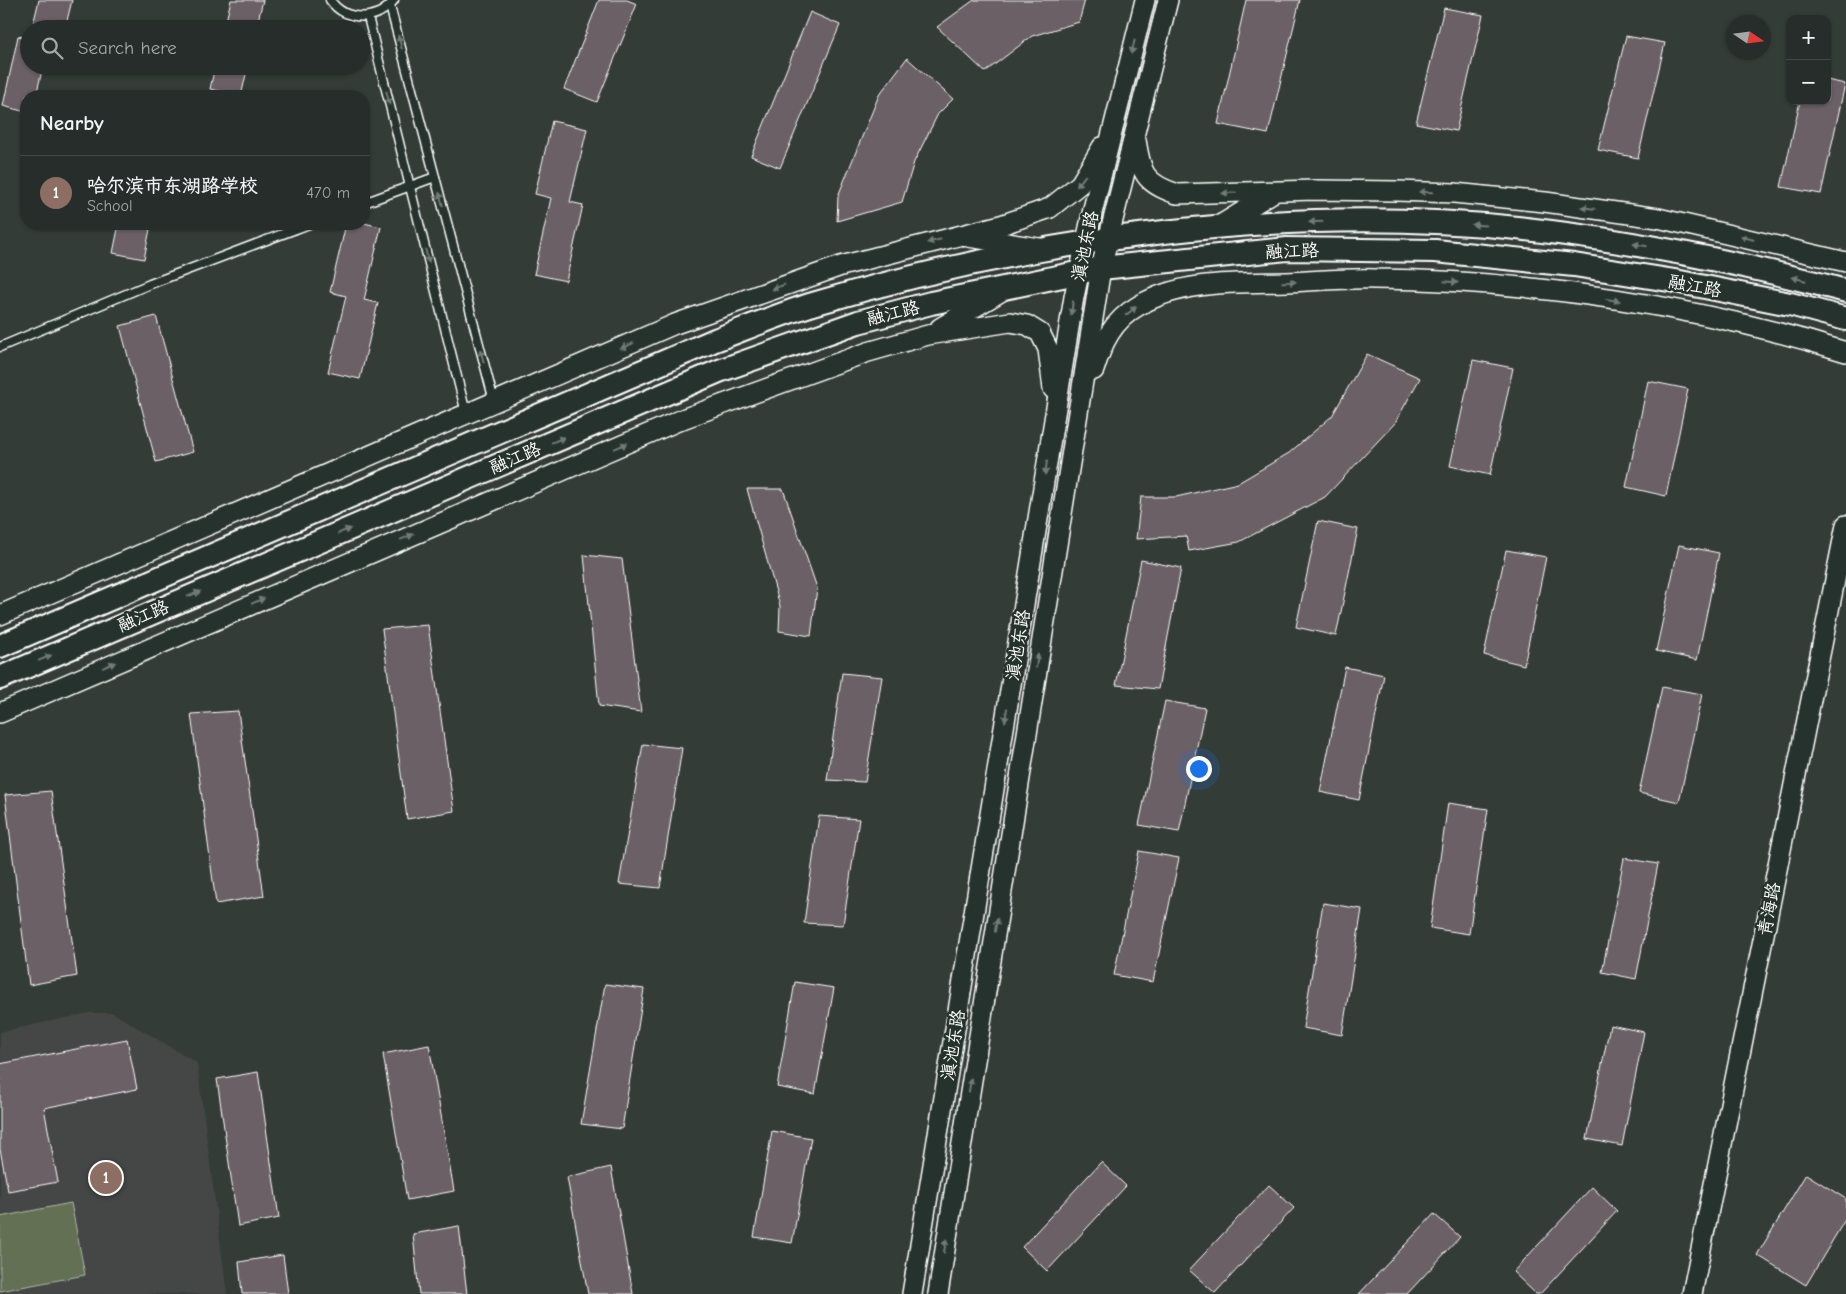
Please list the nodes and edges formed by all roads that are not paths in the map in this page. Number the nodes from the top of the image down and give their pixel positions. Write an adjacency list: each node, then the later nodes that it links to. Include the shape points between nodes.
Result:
1 (330, 0): 5 (lane, via 343,12 355,17)
2 (1145, 0): 8 (street, 滇池东路, one-way to 8)
3 (1168, 0): 9 (street, 滇池东路)
4 (392, 3): 5 (lane, via 380,13); 10 (lane, one-way to 4)
5 (368, 17): 6 (lane, one-way to 6)
6 (369, 20)
7 (370, 25): 11 (lane, one-way to 11)
8 (1114, 124): 16 (street, one-way to 16, via 1080,184 1050,208); 17 (street, 滇池东路)
9 (1134, 131): 12 (street, one-way to 9, via 1201,195 1177,194 1161,188 1148,180 1140,167); 17 (street, 滇池东路)
10 (435, 177): 11 (lane); 27 (lane, one-way to 10)
11 (410, 186): 13 (lane); 29 (lane, one-way to 29)
12 (1276, 191): 14 (street); 19 (street, one-way to 12, via 1658,218 1545,202 1454,193)
13 (370, 201)
14 (1217, 227): 17 (main road, 融江路); 22 (main road, 融江路, one-way to 14, via 1709,257 1515,228 1363,221)
15 (293, 230): 25 (lane, via 150,284)
16 (957, 236): 18 (street); 27 (street, one-way to 27, via 841,266 675,324)
17 (1096, 242): 18 (main road, 融江路); 20 (street, 滇池东路)
18 (1050, 249): 33 (main road, 融江路, via 915,277 764,321)
19 (1846, 262)
20 (1090, 270): 21 (main road, 融江路); 23 (main road, 融江路, via 1287,249 1435,251 1574,265 1790,304); 28 (street, 滇池东路, one-way to 28); 30 (street, 滇池东路)
21 (1004, 289): 24 (street); 34 (main road, 融江路, one-way to 21, via 719,371 858,322)
22 (1846, 291)
23 (1846, 319)
24 (928, 335): 28 (street, via 1010,322 1027,325 1040,333 1048,349); 35 (street, one-way to 24, via 685,418 868,352)
25 (0, 347)
26 (1846, 352): 30 (street, one-way to 26, via 1102,345 1113,327 1137,306 1151,299 1213,284 1373,279 1433,280 1526,288 1686,312)
27 (494, 403): 29 (street)
28 (1055, 413): 36 (street, 滇池东路, one-way to 36)
29 (467, 415): 32 (street)
30 (1074, 431): 37 (street, 滇池东路, one-way to 30)
31 (1846, 525): 38 (street, 青海路)
32 (0, 615)
33 (0, 646)
34 (0, 678)
35 (0, 713)
36 (912, 1294)
37 (938, 1294)
38 (1692, 1294)

